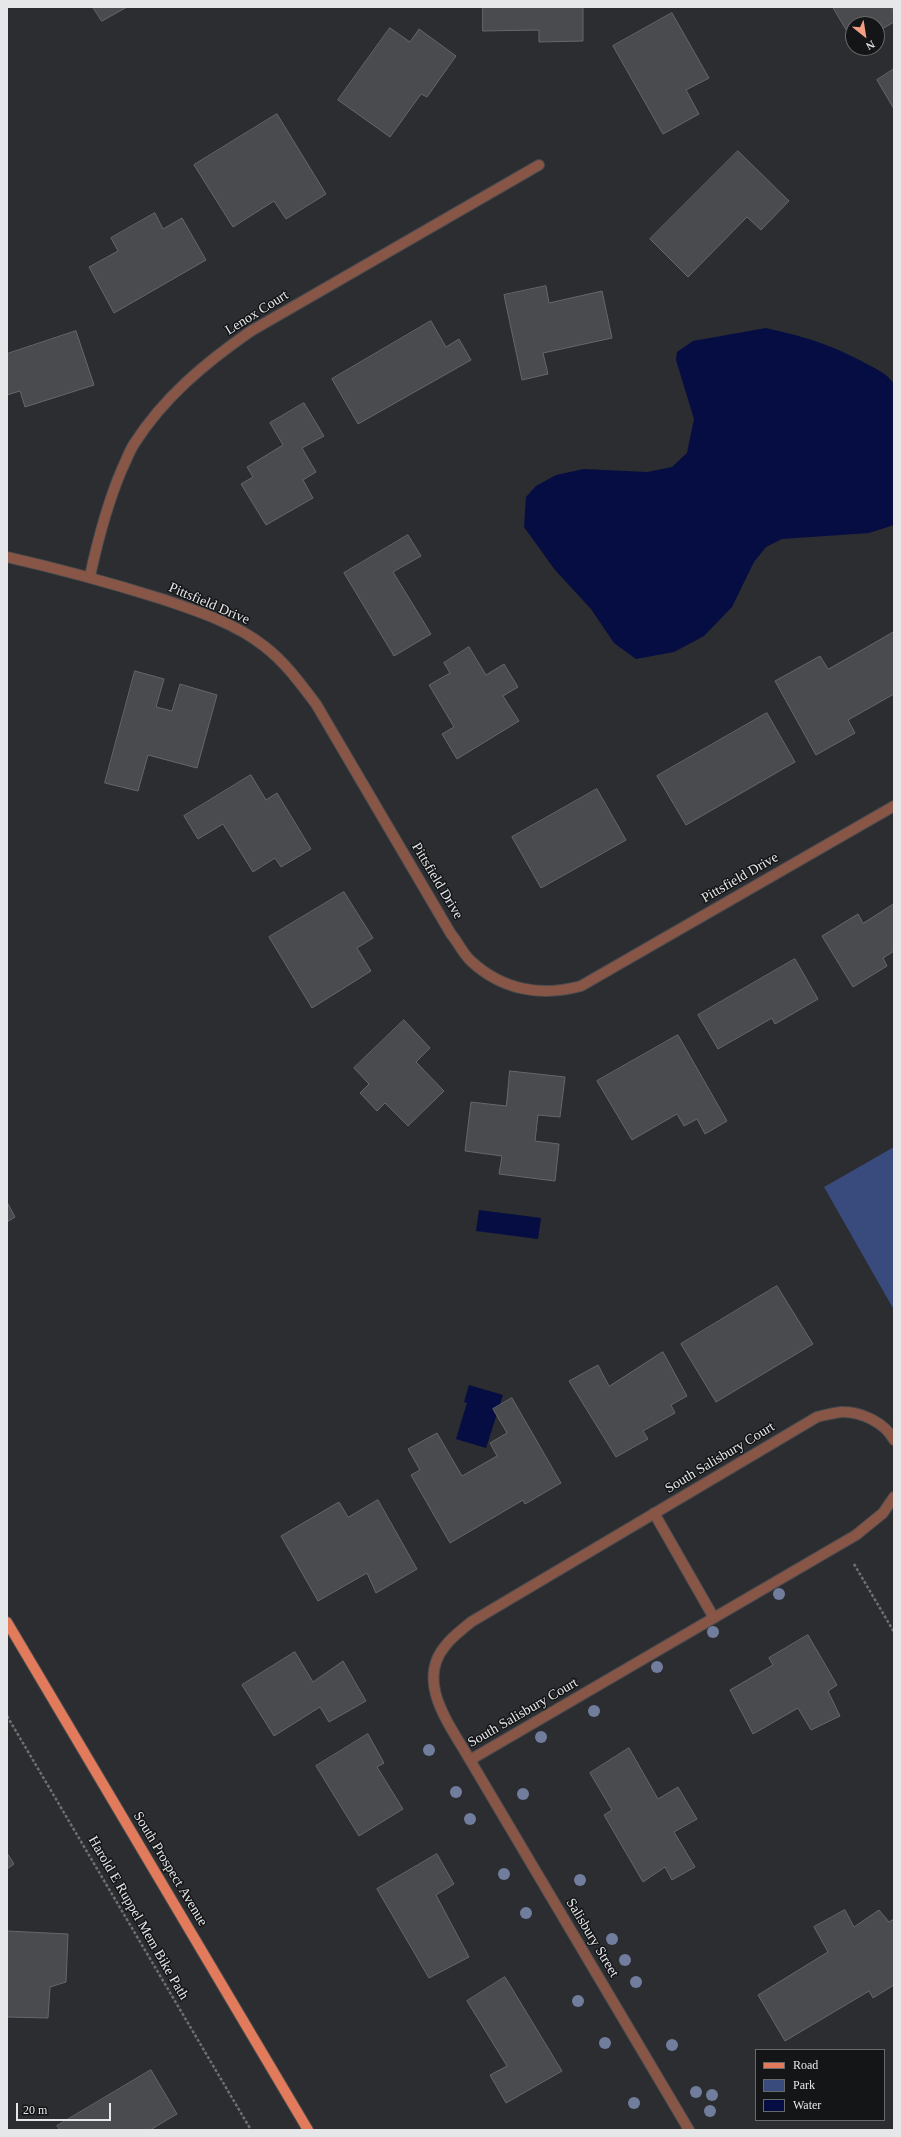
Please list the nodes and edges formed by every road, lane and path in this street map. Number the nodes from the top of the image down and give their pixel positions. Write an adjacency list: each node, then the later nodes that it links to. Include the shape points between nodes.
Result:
1 (539, 165): 3 (street, Lenox Court, via 251,332 212,358 167,400 133,445 112,492)
2 (7, 557): 3 (street, Pittsfield Drive)
3 (90, 576): 4 (street, Pittsfield Drive, via 188,608 234,627 264,645 292,672 316,704 462,950 491,977 513,988 541,992 581,986)
4 (894, 806)
5 (894, 1440): 7 (street, South Salisbury Court, via 884,1426 865,1416 842,1412 817,1417)
6 (894, 1497): 9 (street, South Salisbury Court, via 884,1513 856,1535)
7 (654, 1514): 9 (street); 13 (street, South Salisbury Court, via 471,1622 446,1645 436,1662 433,1682 437,1701)
8 (854, 1564): 11 (path)
9 (714, 1618): 13 (street, South Salisbury Court)
10 (7, 1622): 15 (main road, South Prospect Avenue)
11 (894, 1632)
12 (7, 1716): 14 (path, Harold E Ruppel Mem Bike Path)
13 (470, 1760): 16 (street, Salisbury Street)
14 (251, 2130)
15 (308, 2130)
16 (689, 2130)

